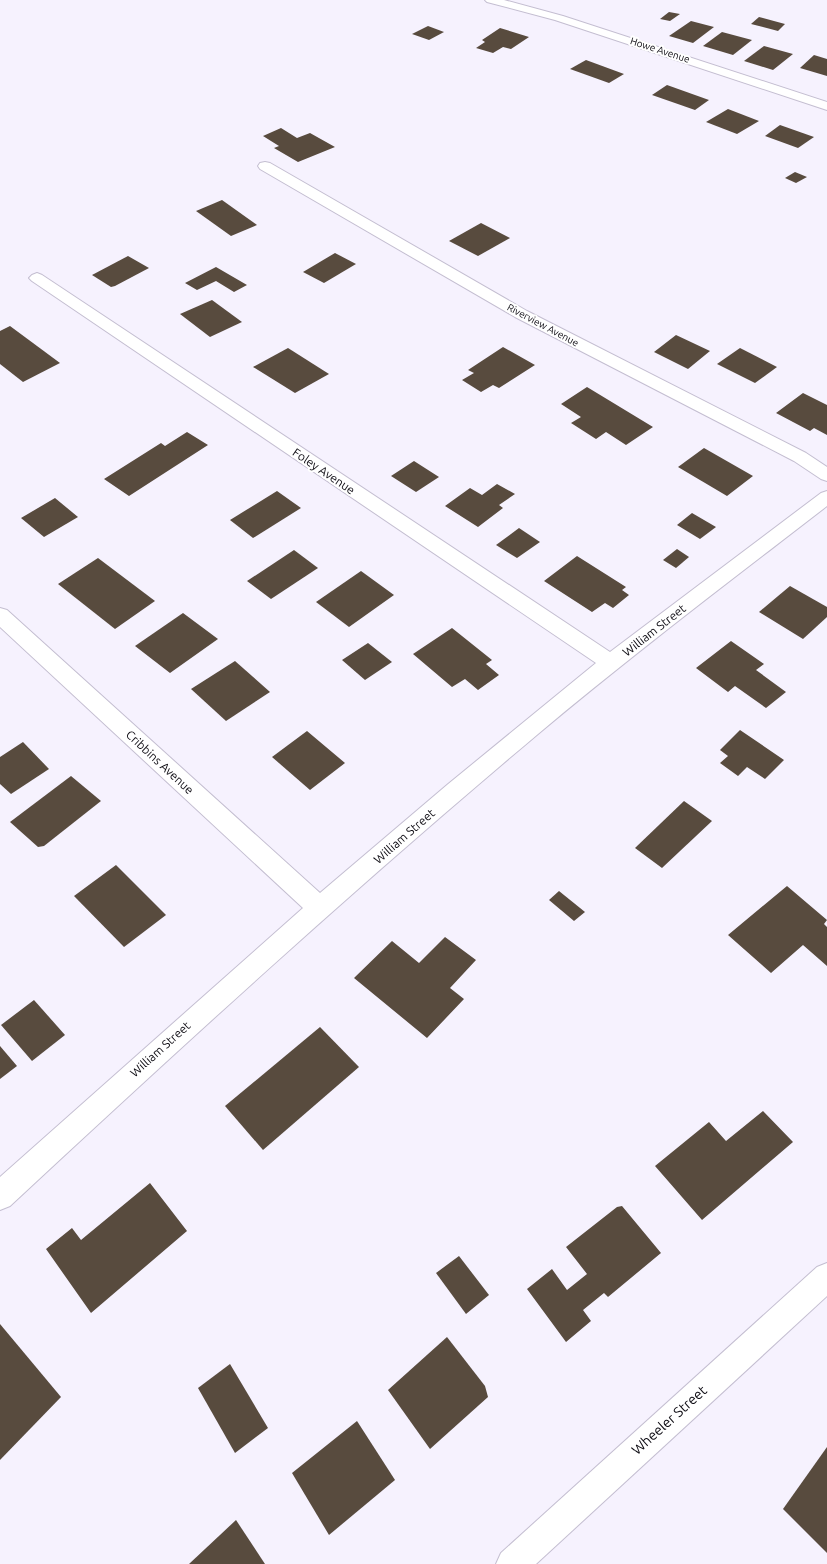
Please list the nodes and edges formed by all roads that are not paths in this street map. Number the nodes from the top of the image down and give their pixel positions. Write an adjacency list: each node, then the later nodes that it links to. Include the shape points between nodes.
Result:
1 (491, 0): 2 (street, Howe Avenue, via 566,20)
2 (827, 106)
3 (265, 166): 5 (street, Riverview Avenue, via 521,314 800,457)
4 (37, 278): 8 (street, Foley Avenue)
5 (827, 475)
6 (827, 498): 8 (street, William Street)
7 (0, 615): 9 (street, Cribbins Avenue)
8 (611, 663): 9 (street, William Street)
9 (320, 908): 10 (street, William Street, via 164,1045)
10 (0, 1196)
11 (827, 1277): 12 (street, Wheeler Street)
12 (512, 1564)

